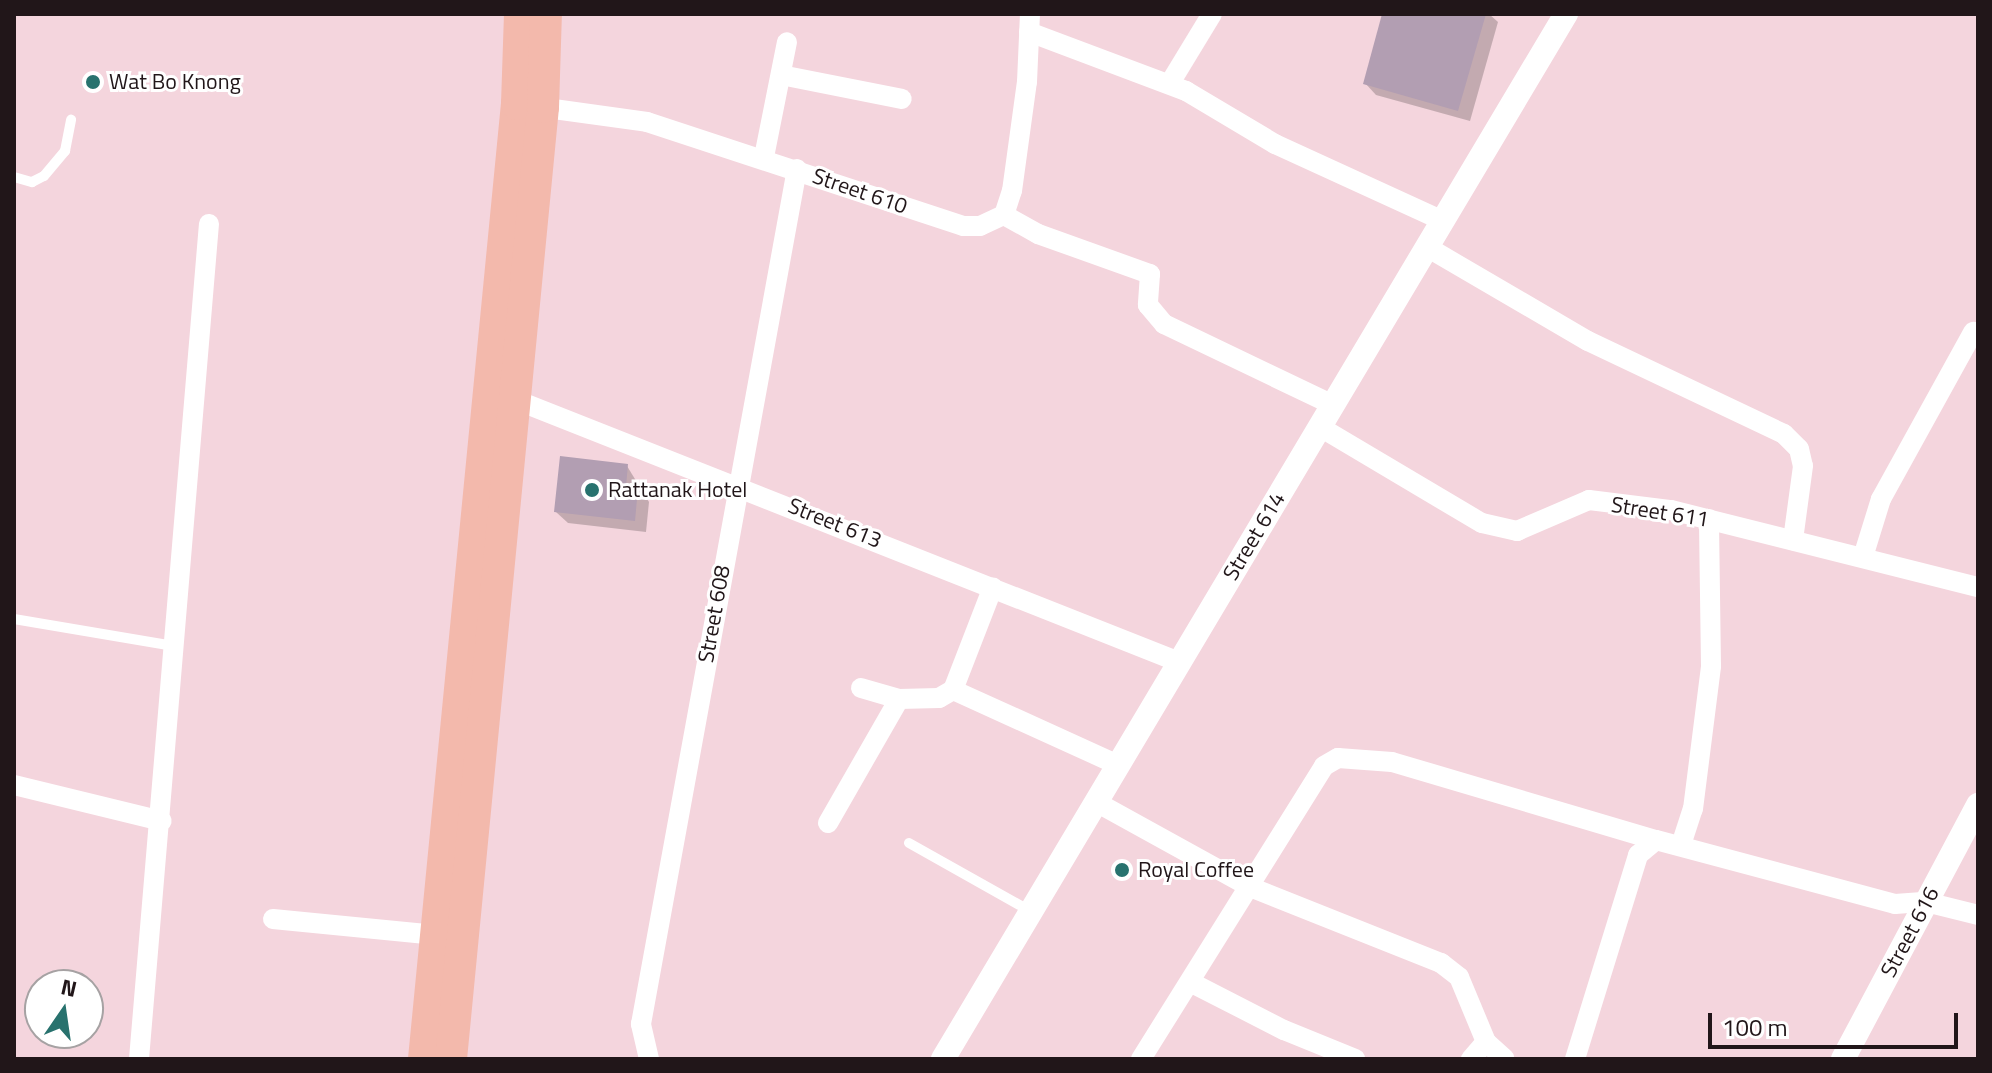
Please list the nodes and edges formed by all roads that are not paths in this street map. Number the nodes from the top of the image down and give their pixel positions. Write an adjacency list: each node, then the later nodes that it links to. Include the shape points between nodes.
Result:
1 (520, 14): 10 (main road)
2 (546, 14): 10 (main road)
3 (1212, 14): 8 (street)
4 (1566, 14): 16 (street, Street 614)
5 (1030, 23): 8 (street); 15 (street, via 1027,82)
6 (787, 42): 7 (street)
7 (781, 75): 9 (street); 12 (street)
8 (1170, 83): 16 (street, via 1275,144)
9 (902, 99)
10 (530, 106): 12 (street, Street 610, via 647,122); 20 (main road)
11 (71, 120): 14 (lane, via 65,151 44,176 32,182)
12 (764, 157): 13 (street, Street 610)
13 (797, 169): 15 (street, Street 610, via 963,226 980,226); 23 (street, Street 608)
14 (14, 177)
15 (1004, 215): 21 (street, via 1038,234 1150,274 1148,305 1164,324)
16 (1443, 221): 18 (street, Street 614)
17 (209, 224): 30 (street)
18 (1427, 247): 21 (street, Street 614); 25 (street, via 1588,341 1784,434 1799,449 1803,466)
19 (1973, 332): 26 (street, via 1881,499)
20 (502, 394): 23 (street, Street 613); 49 (main road); 54 (main road)
21 (1333, 405): 22 (street, Street 614)
22 (1320, 427): 24 (street, Street 611, via 1482,523 1517,531 1589,500); 31 (street, Street 614)
23 (737, 483): 27 (street, Street 613); 55 (street, Street 608, via 641,1024)
24 (1709, 519): 25 (street, Street 611); 43 (street, via 1711,666 1693,809)
25 (1793, 540): 26 (street, Street 611)
26 (1863, 557): 28 (street, Street 611)
27 (993, 587): 31 (street, Street 613); 33 (street)
28 (1978, 587)
29 (14, 619): 30 (lane)
30 (176, 646): 39 (street)
31 (1179, 662): 35 (street, Street 614)
32 (861, 688): 34 (street)
33 (953, 690): 34 (street, via 939,698); 35 (street)
34 (899, 699): 40 (street)
35 (1118, 765): 37 (street, Street 614)
36 (14, 785): 39 (street)
37 (1096, 802): 44 (street); 46 (street, Street 614)
38 (1978, 805): 45 (street, Street 616)
39 (162, 821): 52 (street)
40 (828, 823)
41 (1656, 840): 43 (street); 44 (street, via 1392,762 1338,758 1324,766); 61 (street, via 1638,855)
42 (909, 843): 46 (lane)
43 (1681, 845): 45 (street, via 1895,904)
44 (1250, 887): 50 (street); 51 (street, via 1441,963 1459,977)
45 (1926, 902): 47 (street); 62 (street, Street 616)
46 (1031, 912): 56 (street, Street 614)
47 (1978, 915)
48 (273, 919): 49 (street)
49 (436, 935): 53 (main road)
50 (1190, 982): 57 (street); 58 (street)
51 (1486, 1042): 59 (street); 60 (street)
52 (139, 1059)
53 (424, 1059)
54 (451, 1059)
55 (649, 1059)
56 (943, 1059)
57 (1141, 1059)
58 (1355, 1059)
59 (1471, 1059)
60 (1505, 1059)
61 (1575, 1059)
62 (1843, 1059)

